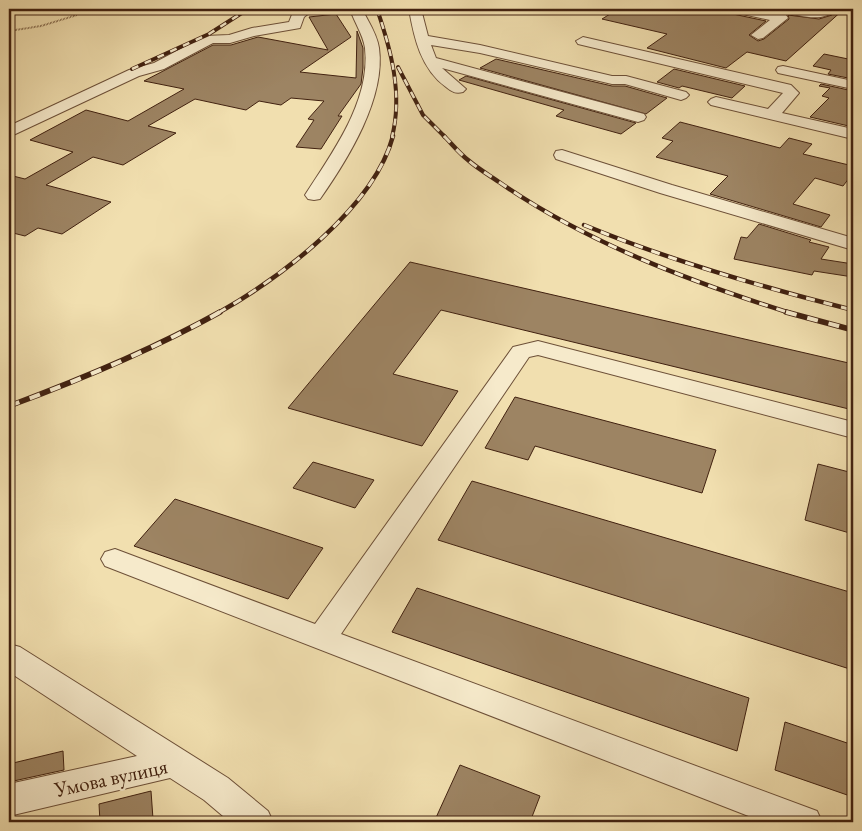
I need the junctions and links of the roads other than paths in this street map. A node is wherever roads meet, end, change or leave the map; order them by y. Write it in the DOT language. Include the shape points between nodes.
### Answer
graph roads {
  1 [pos="308,9"];
  2 [pos="356,9"];
  3 [pos="415,9"];
  4 [pos="738,9"];
  5 [pos="790,9"];
  6 [pos="830,9"];
  7 [pos="758,35"];
  8 [pos="423,39"];
  9 [pos="584,41"];
  10 [pos="432,61"];
  11 [pos="783,70"];
  12 [pos="853,85"];
  13 [pos="458,89"];
  14 [pos="681,95"];
  15 [pos="716,102"];
  16 [pos="771,114"];
  17 [pos="638,117"];
  18 [pos="9,132"];
  19 [pos="853,134"];
  20 [pos="562,155"];
  21 [pos="314,196"];
  22 [pos="853,244"];
  23 [pos="853,430"];
  24 [pos="115,559"];
  25 [pos="321,639"];
  26 [pos="9,656"];
  27 [pos="174,762"];
  28 [pos="9,800"];
  29 [pos="256,822"];
  30 [pos="805,822"];
  1 -- 18 [label="street" via="298,15 294,25 230,39 210,39 159,66 134,73"];
  2 -- 21 [label="street" via="372,47 374,69 358,122"];
  3 -- 8 [label="street"];
  4 -- 7 [label="street" via="781,18"];
  5 -- 6 [label="street" via="817,14"];
  8 -- 10 [label="street"];
  8 -- 14 [label="street" via="612,80 626,80"];
  9 -- 16 [label="street" via="786,88 792,93"];
  10 -- 13 [label="street" via="441,77"];
  10 -- 17 [label="street"];
  11 -- 12 [label="street"];
  15 -- 16 [label="street"];
  16 -- 19 [label="street"];
  20 -- 22 [label="street"];
  23 -- 25 [label="street" via="538,348 521,352"];
  24 -- 25 [label="street"];
  25 -- 30 [label="street"];
  26 -- 27 [label="street"];
  27 -- 28 [label="street, Умова вулиця"];
  27 -- 29 [label="street, Умова вулиця" via="216,788"];
}
